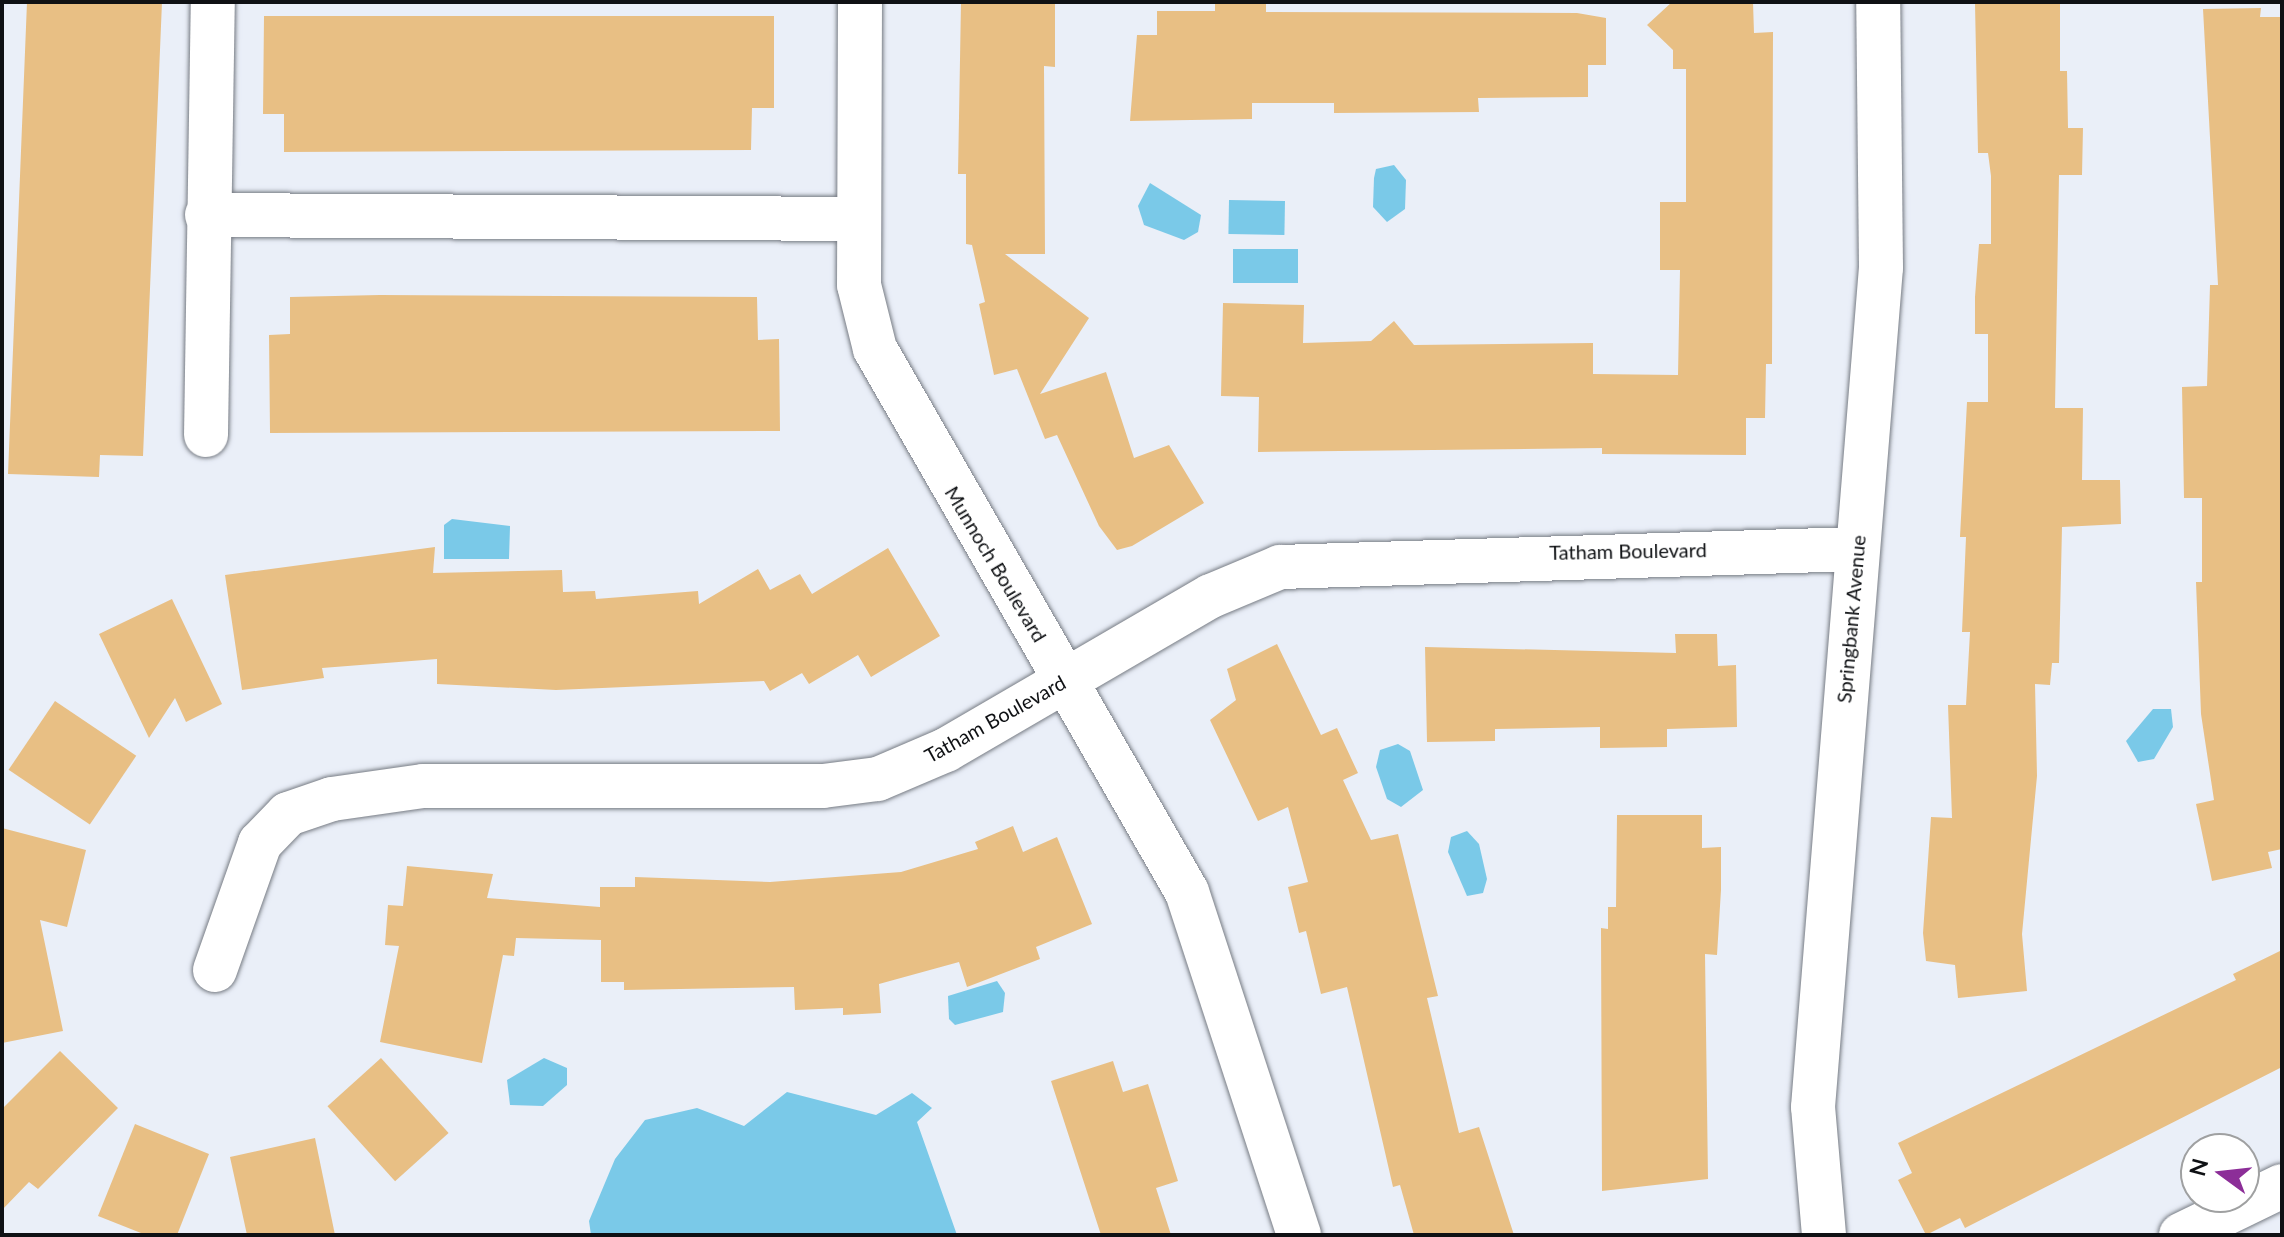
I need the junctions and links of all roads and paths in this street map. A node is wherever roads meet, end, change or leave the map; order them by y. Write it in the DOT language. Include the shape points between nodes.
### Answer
graph roads {
  1 [pos="213,2"];
  2 [pos="860,2"];
  3 [pos="1878,2"];
  4 [pos="207,215"];
  5 [pos="857,219"];
  6 [pos="206,435"];
  7 [pos="1857,549"];
  8 [pos="1066,680"];
  9 [pos="215,970"];
  10 [pos="2282,1186"];
  11 [pos="1299,1235"];
  12 [pos="1824,1235"];
  13 [pos="2181,1235"];
  1 -- 4 [label="street"];
  2 -- 5 [label="street, Munnoch Boulevard"];
  3 -- 7 [label="street, Springbank Avenue" via="1881,268"];
  4 -- 5 [label="street"];
  4 -- 6 [label="street"];
  5 -- 8 [label="street, Munnoch Boulevard" via="859,285 875,349 994,567"];
  7 -- 8 [label="street, Tatham Boulevard" via="1474,556 1280,567 1211,596"];
  7 -- 12 [label="street, Springbank Avenue" via="1813,1107"];
  8 -- 9 [label="street, Tatham Boulevard" via="934,756 878,779 823,786 423,786 312,805 288,814 260,843"];
  8 -- 11 [label="street, Munnoch Boulevard" via="1187,892"];
  10 -- 13 [label="street"];
}
